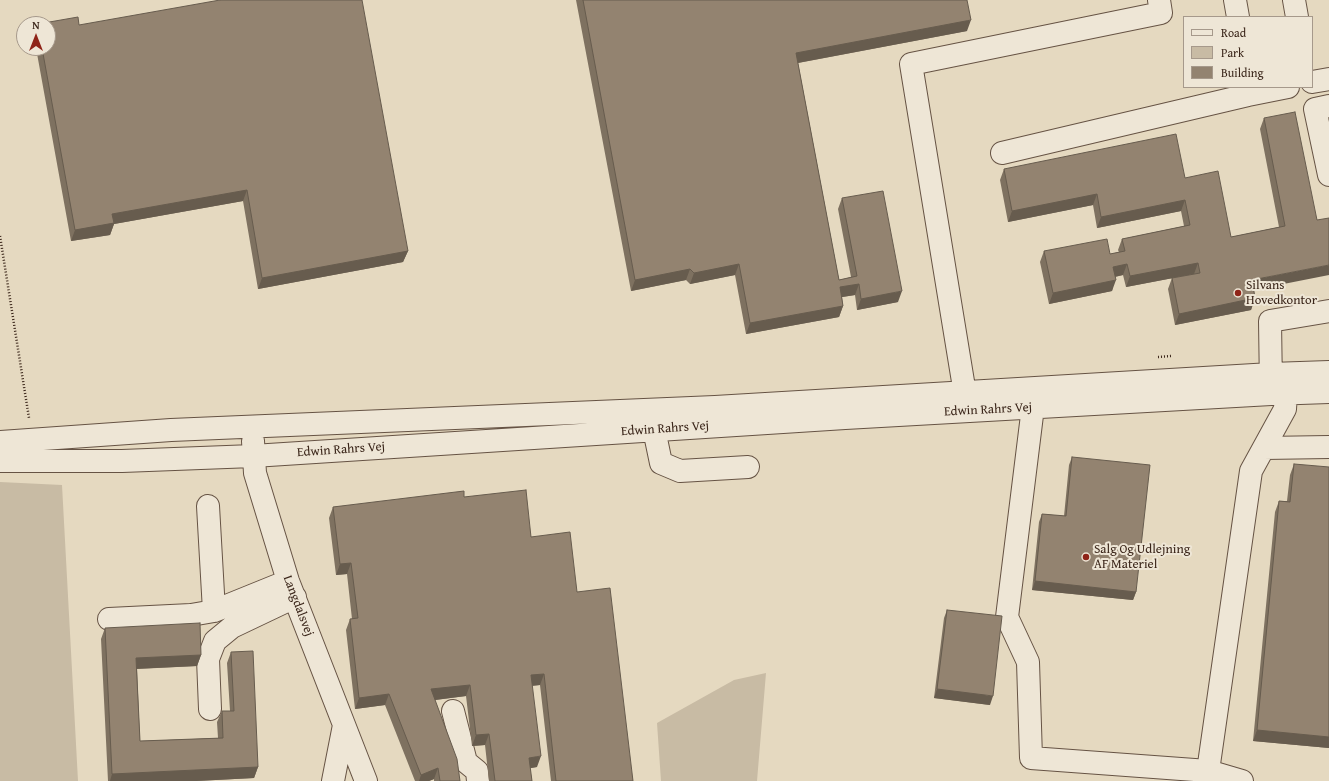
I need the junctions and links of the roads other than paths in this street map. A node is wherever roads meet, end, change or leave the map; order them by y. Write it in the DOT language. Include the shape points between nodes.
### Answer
graph roads {
  1 [pos="1159,0"];
  2 [pos="1235,0"];
  3 [pos="1294,0"];
  4 [pos="1238,16"];
  5 [pos="1297,16"];
  6 [pos="1329,79"];
  7 [pos="1313,82"];
  8 [pos="1278,88"];
  9 [pos="1248,91"];
  10 [pos="1329,106"];
  11 [pos="1002,153"];
  12 [pos="1329,175"];
  13 [pos="1329,310"];
  14 [pos="1329,372"];
  15 [pos="1276,387"];
  16 [pos="1329,392"];
  17 [pos="1033,398"];
  18 [pos="966,401"];
  19 [pos="654,420"];
  20 [pos="252,426"];
  21 [pos="0,442"];
  22 [pos="1329,447"];
  23 [pos="1264,448"];
  24 [pos="253,456"];
  25 [pos="0,461"];
  26 [pos="748,467"];
  27 [pos="208,506"];
  28 [pos="291,589"];
  29 [pos="214,611"];
  30 [pos="109,619"];
  31 [pos="210,709"];
  32 [pos="453,711"];
  33 [pos="344,725"];
  34 [pos="1208,771"];
  35 [pos="333,781"];
  36 [pos="366,781"];
  37 [pos="478,781"];
  38 [pos="1242,781"];
  1 -- 18 [label="street" via="1161,13 911,64"];
  2 -- 4 [label="street"];
  3 -- 5 [label="street"];
  6 -- 7 [label="street"];
  8 -- 9 [label="street"];
  9 -- 11 [label="street"];
  10 -- 12 [label="street" via="1316,109"];
  13 -- 15 [label="street" via="1270,321"];
  14 -- 15 [label="street, Edwin Rahrs Vej"];
  15 -- 16 [label="street, Edwin Rahrs Vej"];
  15 -- 17 [label="street, Edwin Rahrs Vej"];
  15 -- 23 [label="street" via="1285,409"];
  17 -- 18 [label="street, Edwin Rahrs Vej"];
  17 -- 34 [label="street" via="1007,617 1028,662 1031,758"];
  18 -- 19 [label="street, Edwin Rahrs Vej"];
  19 -- 20 [label="street, Edwin Rahrs Vej"];
  19 -- 24 [label="street, Edwin Rahrs Vej"];
  19 -- 26 [label="street" via="661,463 680,471"];
  20 -- 21 [label="street, Edwin Rahrs Vej"];
  20 -- 24 [label="street, Langdalsvej"];
  22 -- 23 [label="street"];
  23 -- 34 [label="street" via="1251,471"];
  24 -- 25 [label="street, Edwin Rahrs Vej" via="122,461"];
  24 -- 28 [label="street, Langdalsvej" via="254,473"];
  27 -- 29 [label="street"];
  28 -- 29 [label="street"];
  28 -- 31 [label="street" via="215,641 208,659"];
  28 -- 33 [label="street, Langdalsvej"];
  29 -- 30 [label="street" via="191,615"];
  32 -- 37 [label="street" via="466,762 478,770"];
  33 -- 35 [label="street"];
  33 -- 36 [label="street, Langdalsvej"];
  34 -- 38 [label="street"];
}
